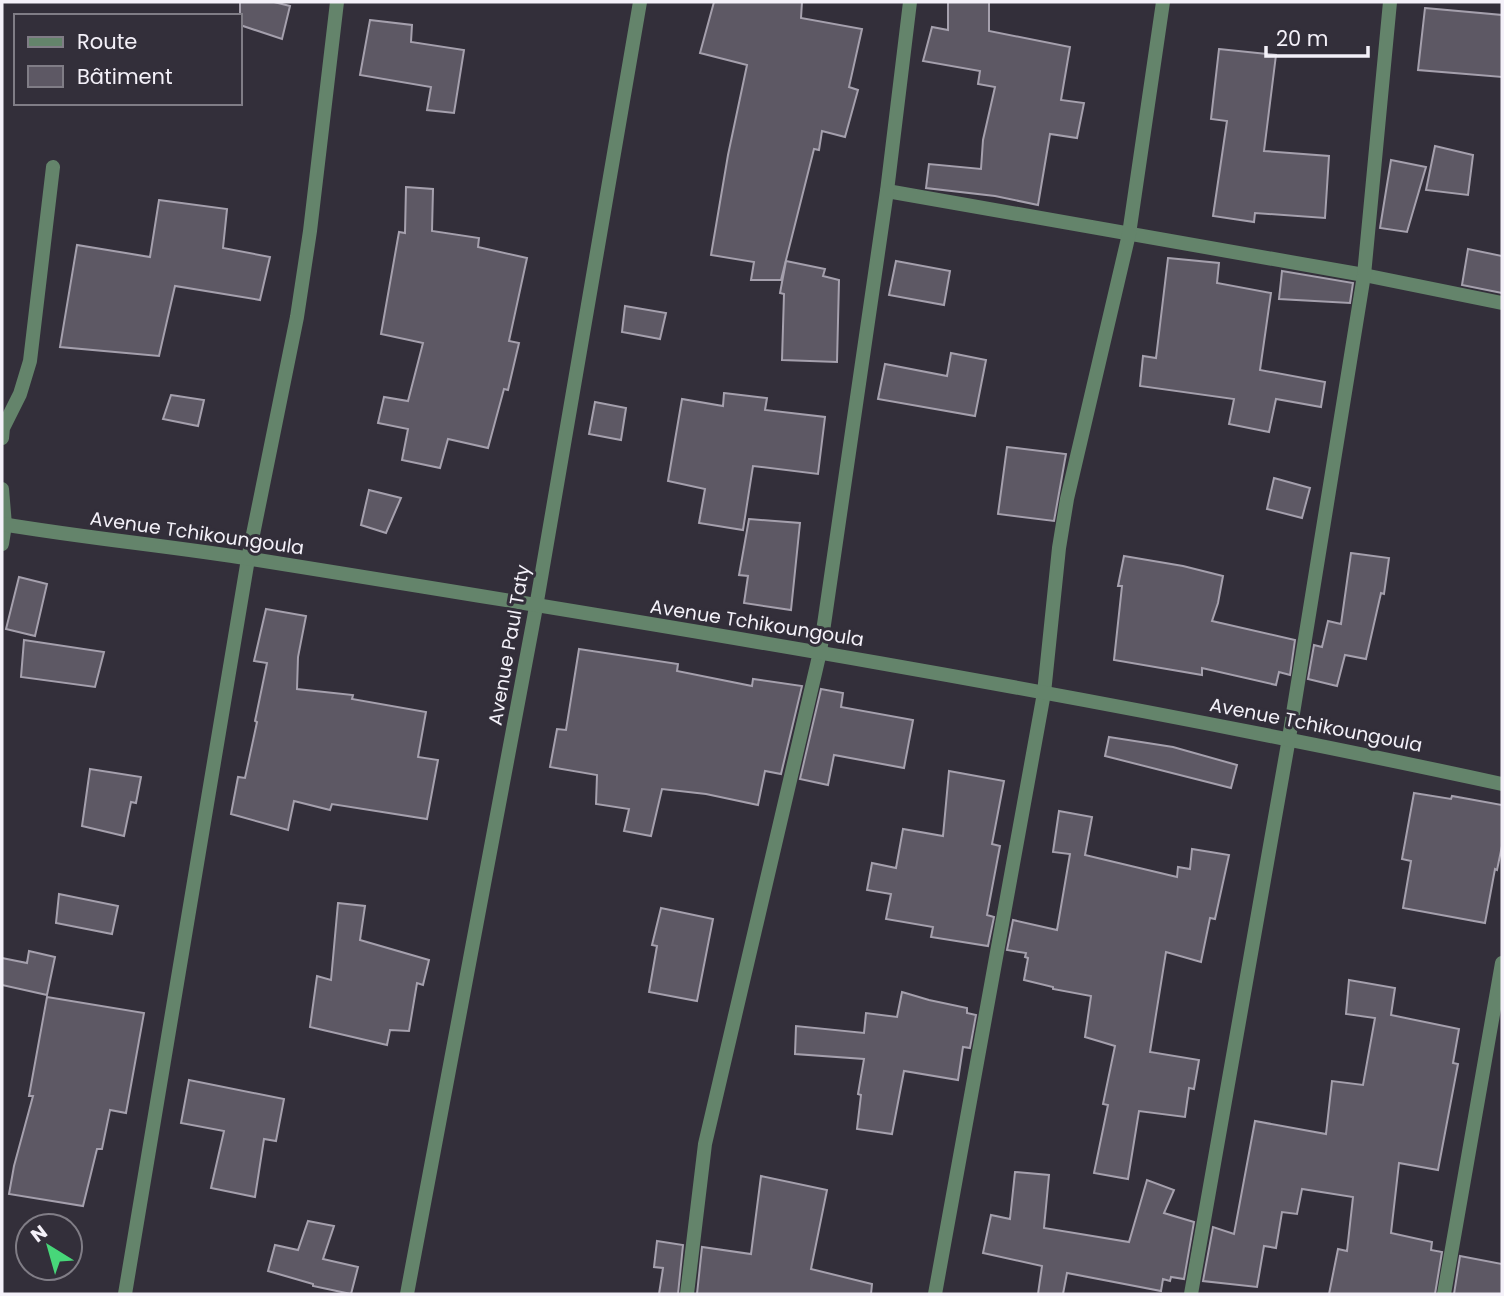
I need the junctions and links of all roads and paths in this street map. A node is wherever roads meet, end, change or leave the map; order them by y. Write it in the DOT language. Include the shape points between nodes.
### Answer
graph roads {
  1 [pos="337,2"];
  2 [pos="640,2"];
  3 [pos="910,2"];
  4 [pos="1163,2"];
  5 [pos="1390,2"];
  6 [pos="53,167"];
  7 [pos="887,191"];
  8 [pos="1129,234"];
  9 [pos="1364,275"];
  10 [pos="1502,303"];
  11 [pos="2,438"];
  12 [pos="2,489"];
  13 [pos="4,524"];
  14 [pos="2,544"];
  15 [pos="248,559"];
  16 [pos="536,607"];
  17 [pos="820,652"];
  18 [pos="1044,694"];
  19 [pos="1289,738"];
  20 [pos="1502,783"];
  21 [pos="1502,963"];
  22 [pos="125,1294"];
  23 [pos="407,1294"];
  24 [pos="687,1294"];
  25 [pos="935,1294"];
  26 [pos="1191,1294"];
  27 [pos="1444,1294"];
  1 -- 15 [label="street" via="297,317"];
  2 -- 16 [label="street, Avenue Paul Taty"];
  3 -- 7 [label="street"];
  4 -- 8 [label="street"];
  5 -- 9 [label="street"];
  6 -- 11 [label="street" via="30,361"];
  7 -- 8 [label="street"];
  7 -- 17 [label="street"];
  8 -- 9 [label="street"];
  8 -- 18 [label="street" via="1067,499"];
  9 -- 10 [label="street"];
  9 -- 19 [label="street"];
  12 -- 13 [label="street"];
  13 -- 14 [label="street"];
  13 -- 15 [label="street, Avenue Tchikoungoula"];
  15 -- 16 [label="street, Avenue Tchikoungoula"];
  15 -- 22 [label="street"];
  16 -- 17 [label="street, Avenue Tchikoungoula"];
  16 -- 23 [label="street, Avenue Paul Taty"];
  17 -- 18 [label="street, Avenue Tchikoungoula"];
  17 -- 24 [label="street" via="705,1144"];
  18 -- 19 [label="street, Avenue Tchikoungoula"];
  18 -- 25 [label="street"];
  19 -- 20 [label="street, Avenue Tchikoungoula"];
  19 -- 26 [label="street"];
  21 -- 27 [label="street"];
}
